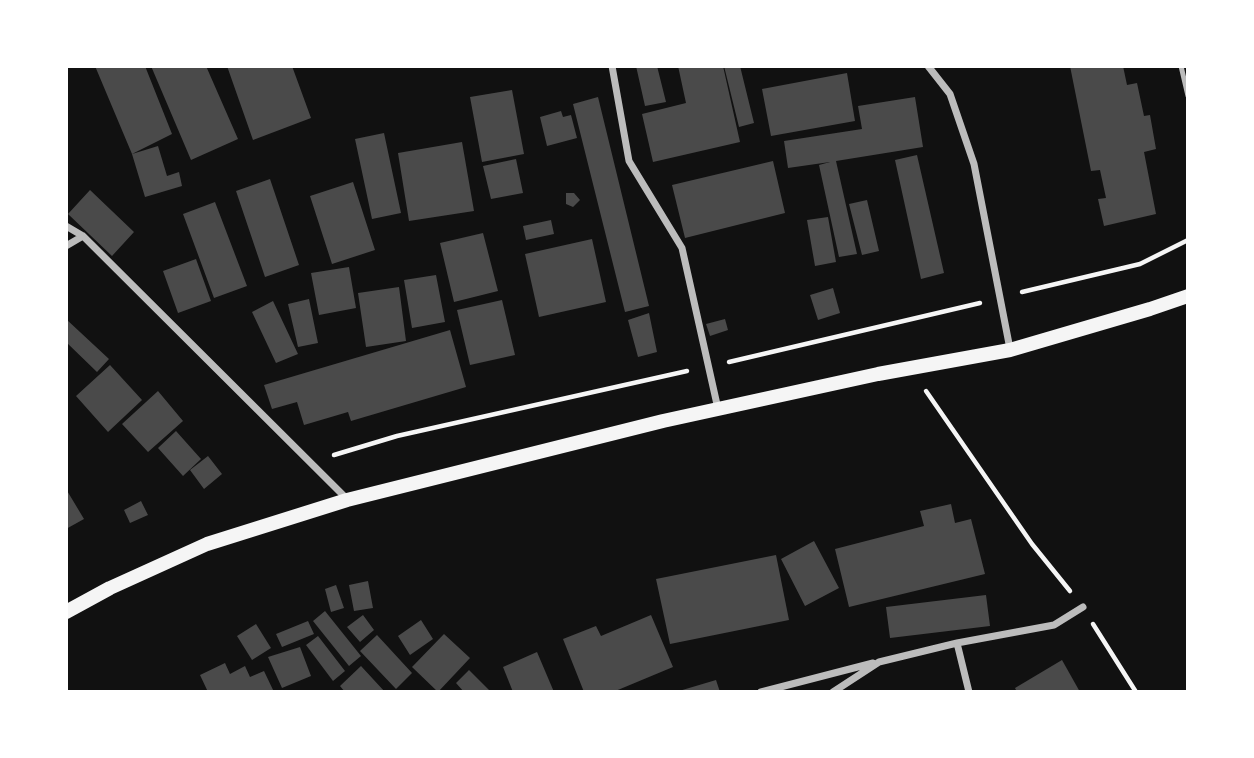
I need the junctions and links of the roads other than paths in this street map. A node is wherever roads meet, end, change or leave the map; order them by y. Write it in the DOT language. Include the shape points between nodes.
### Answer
graph roads {
  1 [pos="612,66"];
  2 [pos="928,66"];
  3 [pos="1181,66"];
  4 [pos="1188,96"];
  5 [pos="66,226"];
  6 [pos="83,236"];
  7 [pos="66,246"];
  8 [pos="1188,296"];
  9 [pos="1010,350"];
  10 [pos="718,409"];
  11 [pos="347,500"];
  12 [pos="1083,607"];
  13 [pos="66,612"];
  14 [pos="957,643"];
  15 [pos="878,662"];
  16 [pos="761,691"];
  17 [pos="834,691"];
  18 [pos="969,691"];
  1 -- 10 [label="street" via="629,161 682,248"];
  2 -- 9 [label="street" via="950,94 974,164"];
  3 -- 4 [label="lane"];
  5 -- 6 [label="street"];
  6 -- 7 [label="street"];
  6 -- 11 [label="street"];
  8 -- 9 [label="main road"];
  9 -- 10 [label="main road"];
  10 -- 11 [label="main road"];
  11 -- 13 [label="main road" via="207,544"];
  12 -- 14 [label="street" via="1054,625"];
  14 -- 15 [label="street"];
  14 -- 18 [label="street"];
  15 -- 16 [label="street"];
  15 -- 17 [label="street"];
}
